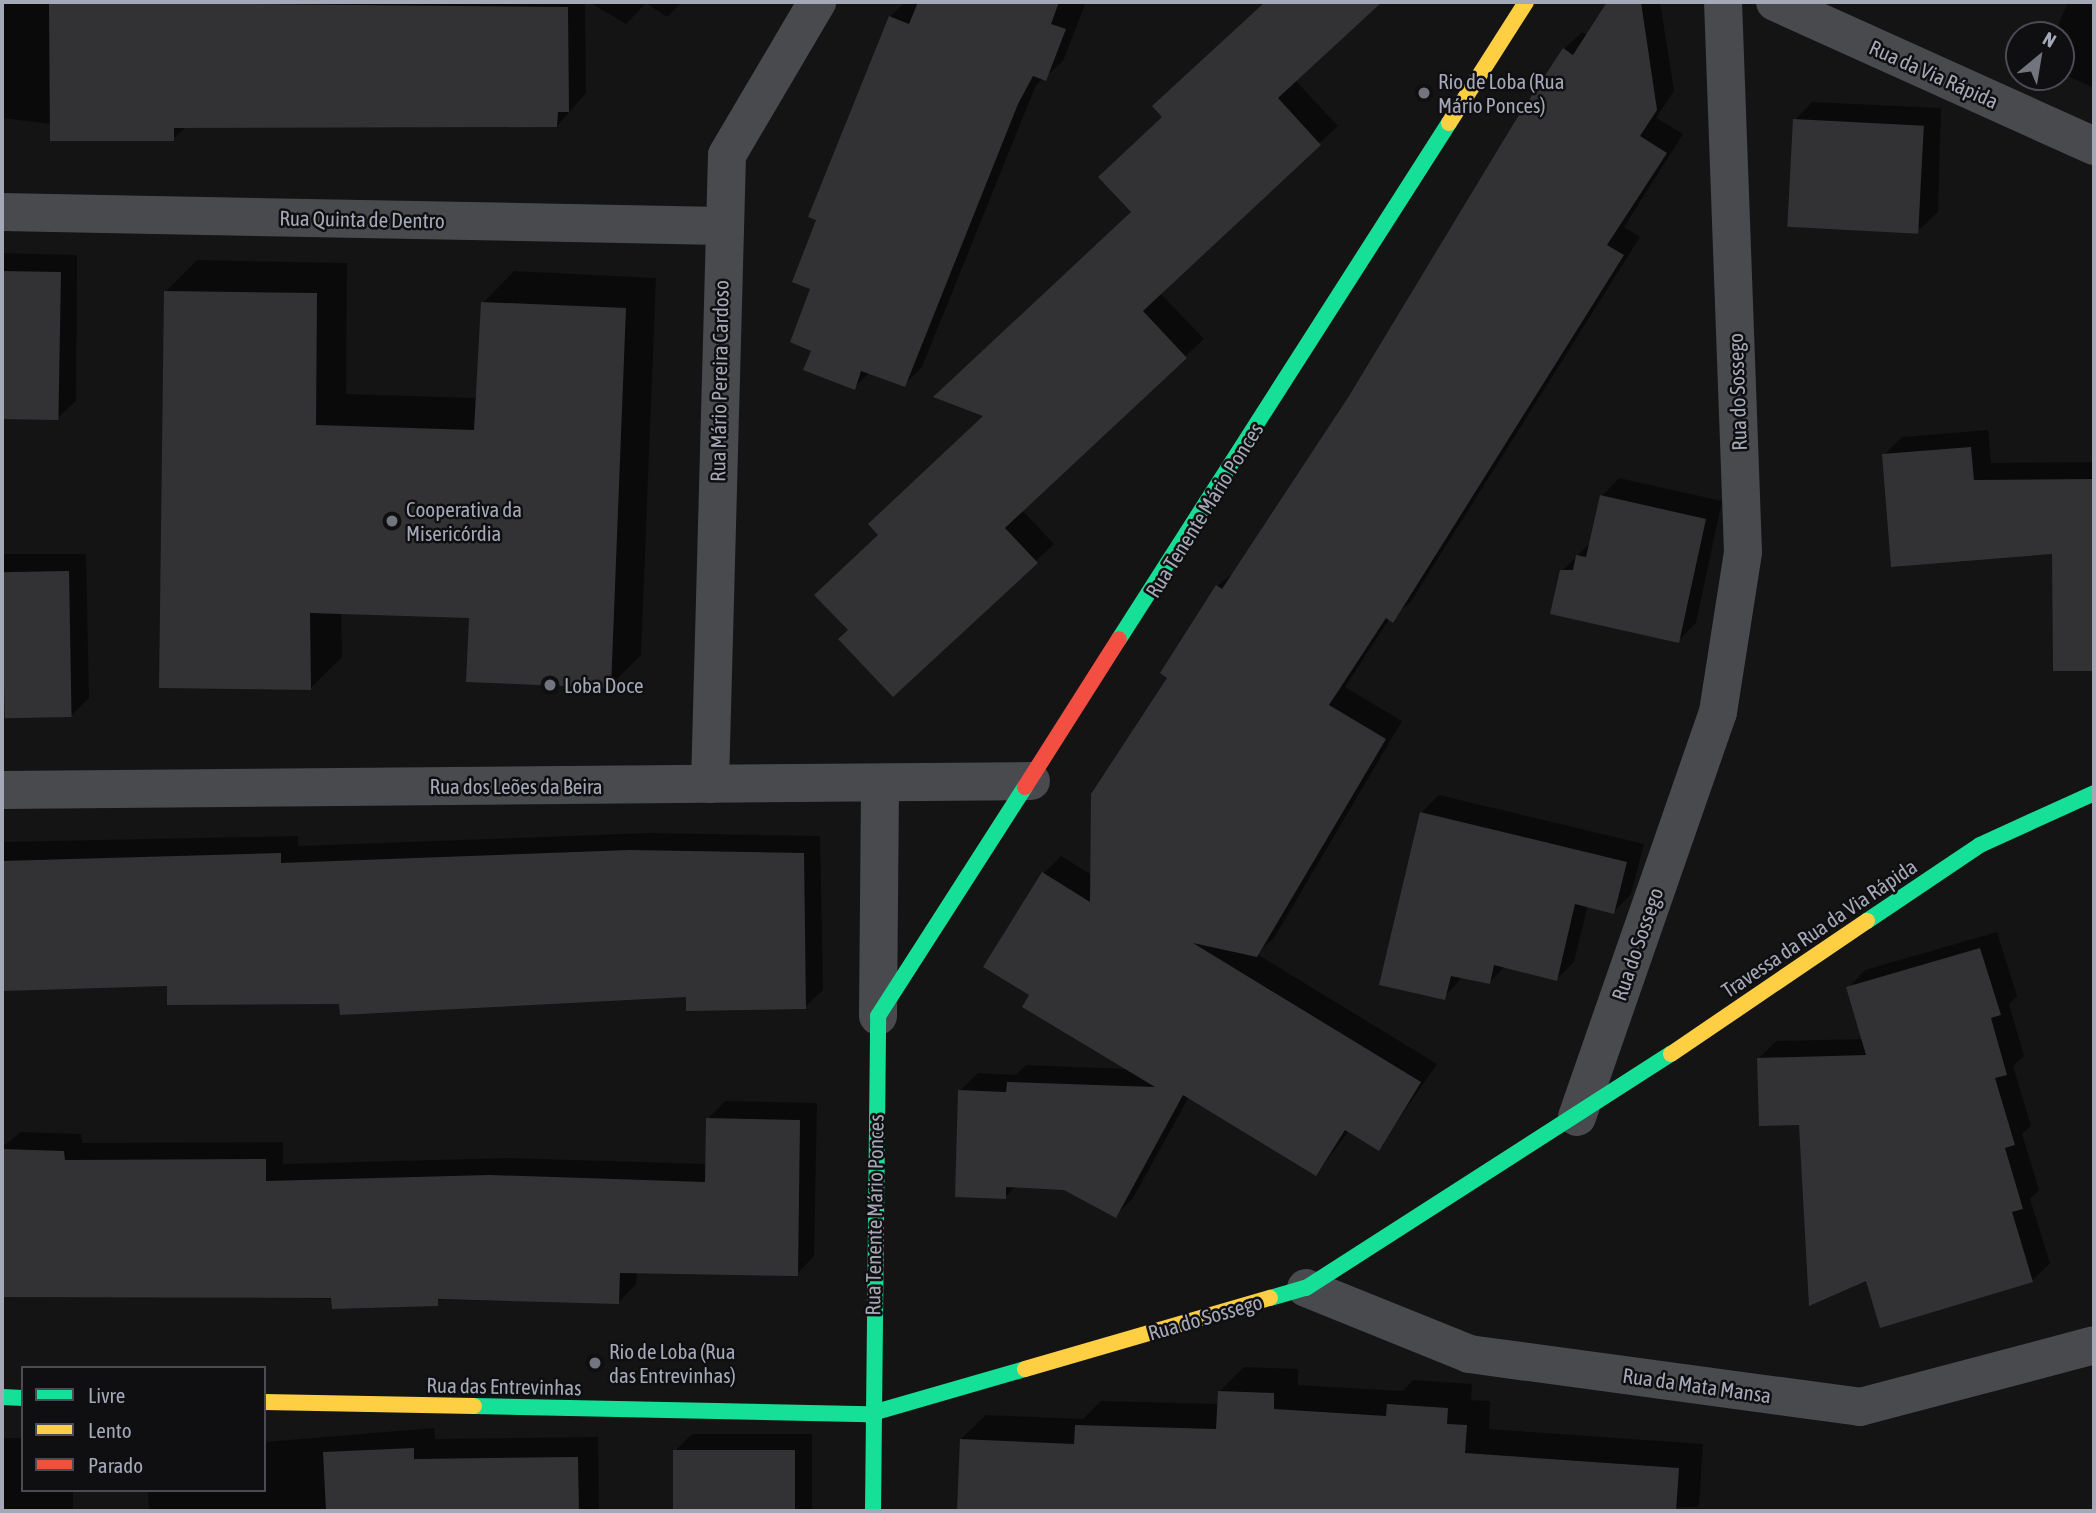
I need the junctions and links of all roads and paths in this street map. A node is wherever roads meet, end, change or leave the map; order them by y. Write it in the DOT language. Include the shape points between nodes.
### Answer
graph roads {
  1 [pos="817,2"];
  2 [pos="1526,2"];
  3 [pos="1723,2"];
  4 [pos="1775,2"];
  5 [pos="2094,146"];
  6 [pos="2,212"];
  7 [pos="722,226"];
  8 [pos="1031,781"];
  9 [pos="880,783"];
  10 [pos="710,784"];
  11 [pos="2,790"];
  12 [pos="2094,793"];
  13 [pos="878,1016"];
  14 [pos="1577,1117"];
  15 [pos="1306,1288"];
  16 [pos="2094,1345"];
  17 [pos="2,1397"];
  18 [pos="21,1398"];
  19 [pos="266,1402"];
  20 [pos="870,1414"];
  21 [pos="873,1511"];
  1 -- 7 [label="street, Rua Mário Pereira Cardoso" via="727,155"];
  2 -- 8 [label="street, Rua Tenente Mário Ponces"];
  3 -- 14 [label="street, Rua do Sossego" via="1743,552 1718,712"];
  4 -- 5 [label="street, Rua da Via Rápida"];
  6 -- 7 [label="street, Rua Quinta de Dentro"];
  7 -- 10 [label="street, Rua Mário Pereira Cardoso"];
  8 -- 9 [label="street, Rua dos Leões da Beira"];
  8 -- 13 [label="street, Rua Tenente Mário Ponces"];
  9 -- 10 [label="street, Rua dos Leões da Beira"];
  9 -- 13 [label="street, Rua Tenente Mário Ponces"];
  10 -- 11 [label="street, Rua dos Leões da Beira"];
  12 -- 14 [label="street, Travessa da Rua da Via Rápida" via="1980,845"];
  13 -- 20 [label="street, Rua Tenente Mário Ponces"];
  14 -- 15 [label="street, Rua do Sossego"];
  15 -- 16 [label="street, Rua da Mata Mansa" via="1469,1354 1860,1407"];
  15 -- 20 [label="street, Rua do Sossego"];
  17 -- 18 [label="street"];
  19 -- 20 [label="street, Rua das Entrevinhas"];
  20 -- 21 [label="street, Rua Tenente Mário Ponces"];
}
